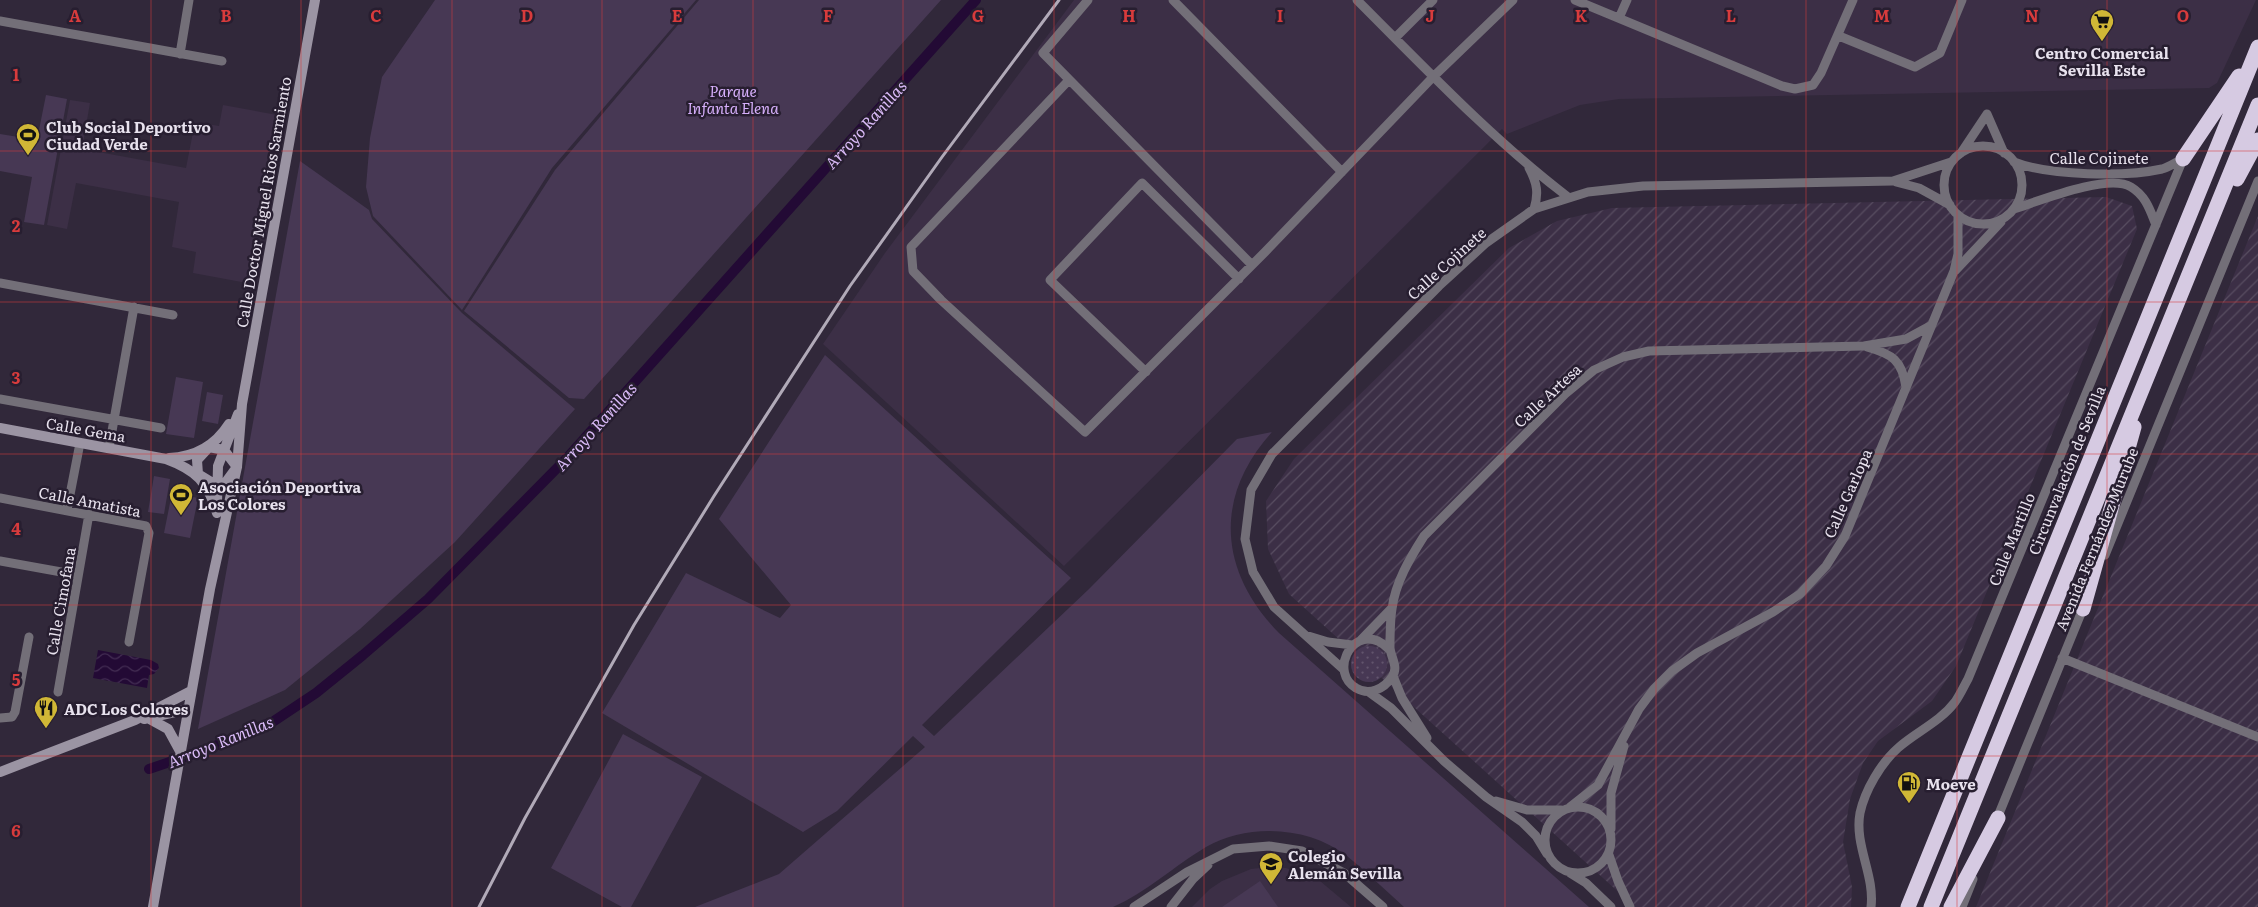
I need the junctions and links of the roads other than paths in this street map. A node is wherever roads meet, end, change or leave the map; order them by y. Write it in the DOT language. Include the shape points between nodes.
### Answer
graph roads {
  1 [pos="189,0"];
  2 [pos="1088,0"];
  3 [pos="1173,0"];
  4 [pos="1357,0"];
  5 [pos="1432,0"];
  6 [pos="1512,0"];
  7 [pos="1575,0"];
  8 [pos="1627,0"];
  9 [pos="1853,0"];
  10 [pos="1962,0"];
  11 [pos="314,2"];
  12 [pos="1619,18"];
  13 [pos="0,21"];
  14 [pos="1839,36"];
  15 [pos="1395,38"];
  16 [pos="2258,48"];
  17 [pos="180,54"];
  18 [pos="222,61"];
  19 [pos="1433,77"];
  20 [pos="1069,80"];
  21 [pos="2258,105"];
  22 [pos="2258,140"];
  23 [pos="1961,153"];
  24 [pos="2004,153"];
  25 [pos="2183,159"];
  26 [pos="1951,162"];
  27 [pos="2014,162"];
  28 [pos="1528,166"];
  29 [pos="1342,172"];
  30 [pos="1893,181"];
  31 [pos="2258,181"];
  32 [pos="1568,196"];
  33 [pos="1950,205"];
  34 [pos="1534,209"];
  35 [pos="2014,209"];
  36 [pos="1958,216"];
  37 [pos="2004,218"];
  38 [pos="2210,223"];
  39 [pos="2156,225"];
  40 [pos="1252,265"];
  41 [pos="1954,271"];
  42 [pos="1239,279"];
  43 [pos="0,282"];
  44 [pos="134,307"];
  45 [pos="173,315"];
  46 [pos="1932,325"];
  47 [pos="1864,346"];
  48 [pos="1146,372"];
  49 [pos="1906,388"];
  50 [pos="2140,394"];
  51 [pos="0,399"];
  52 [pos="242,404"];
  53 [pos="114,419"];
  54 [pos="0,428"];
  55 [pos="162,428"];
  56 [pos="80,443"];
  57 [pos="109,448"];
  58 [pos="206,450"];
  59 [pos="224,450"];
  60 [pos="166,459"];
  61 [pos="237,468"];
  62 [pos="200,477"];
  63 [pos="216,485"];
  64 [pos="0,498"];
  65 [pos="67,510"];
  66 [pos="217,513"];
  67 [pos="89,514"];
  68 [pos="218,544"];
  69 [pos="0,561"];
  70 [pos="78,575"];
  71 [pos="1392,609"];
  72 [pos="2083,609"];
  73 [pos="1302,634"];
  74 [pos="29,637"];
  75 [pos="1361,640"];
  76 [pos="129,642"];
  77 [pos="1352,645"];
  78 [pos="1390,650"];
  79 [pos="2062,658"];
  80 [pos="1343,670"];
  81 [pos="1394,676"];
  82 [pos="191,691"];
  83 [pos="58,692"];
  84 [pos="1369,692"];
  85 [pos="169,701"];
  86 [pos="188,709"];
  87 [pos="0,718"];
  88 [pos="148,718"];
  89 [pos="135,720"];
  90 [pos="1629,729"];
  91 [pos="2258,737"];
  92 [pos="180,751"];
  93 [pos="1444,761"];
  94 [pos="0,772"];
  95 [pos="1486,797"];
  96 [pos="1566,808"];
  97 [pos="1998,818"];
  98 [pos="1612,833"];
  99 [pos="1547,854"];
  100 [pos="1609,855"];
  101 [pos="1216,858"];
  102 [pos="1570,873"];
  103 [pos="153,907"];
  104 [pos="1134,907"];
  105 [pos="1171,907"];
  106 [pos="1383,907"];
  107 [pos="1611,907"];
  108 [pos="1630,907"];
  109 [pos="1871,907"];
  110 [pos="1908,907"];
  111 [pos="1931,907"];
  112 [pos="1952,907"];
  113 [pos="1962,907"];
  1 -- 17 [label="street"];
  2 -- 20 [label="street" via="1043,54"];
  3 -- 29 [label="street"];
  4 -- 15 [label="street"];
  5 -- 15 [label="street"];
  6 -- 19 [label="street"];
  7 -- 12 [label="street"];
  8 -- 12 [label="street"];
  9 -- 14 [label="street"];
  10 -- 14 [label="street" via="1940,53 1915,67"];
  11 -- 52 [label="main road, Calle Doctor Miguel Rios Sarmiento"];
  12 -- 14 [label="street" via="1795,89 1813,85"];
  13 -- 17 [label="street"];
  15 -- 19 [label="street"];
  16 -- 25 [label="highway"];
  16 -- 110 [label="highway, Circunvalación de Sevilla"];
  17 -- 18 [label="street"];
  19 -- 28 [label="street"];
  19 -- 29 [label="street"];
  20 -- 40 [label="street"];
  20 -- 48 [label="street" via="911,247 913,271 1085,432"];
  21 -- 38 [label="highway"];
  22 -- 38 [label="highway"];
  23 -- 24 [label="street" via="1978,146"];
  23 -- 24 [label="street" via="1987,114"];
  23 -- 26 [label="street"];
  24 -- 27 [label="street"];
  25 -- 27 [label="street, Calle Cojinete" via="2164,168 2135,172 2046,172"];
  25 -- 39 [label="street, Calle Martillo"];
  26 -- 30 [label="street, Calle Cojinete"];
  26 -- 33 [label="street" via="1945,174 1944,188"];
  27 -- 35 [label="street" via="2022,187"];
  28 -- 32 [label="street"];
  28 -- 34 [label="street" via="1537,183"];
  29 -- 40 [label="street"];
  30 -- 32 [label="street, Calle Cojinete" via="1643,186"];
  30 -- 33 [label="street, Calle Cojinete" via="1919,188"];
  31 -- 72 [label="street, Avenida Fernández Murube"];
  32 -- 34 [label="street, Calle Cojinete"];
  33 -- 36 [label="street"];
  34 -- 73 [label="street, Calle Cojinete" via="1486,243 1439,286 1272,454 1251,490 1245,539 1253,572 1274,607"];
  35 -- 37 [label="street"];
  35 -- 39 [label="street, Calle Cojinete" via="2071,189 2116,183 2129,185 2140,193 2149,205"];
  36 -- 37 [label="street" via="1978,224"];
  36 -- 41 [label="street, Calle Garlopa"];
  37 -- 41 [label="street, Calle Garlopa"];
  38 -- 50 [label="highway"];
  39 -- 109 [label="street, Calle Martillo" via="1968,679 1955,703 1899,747 1883,765 1860,812 1858,836 1872,894"];
  40 -- 42 [label="street"];
  41 -- 46 [label="street, Calle Garlopa"];
  42 -- 48 [label="street"];
  42 -- 48 [label="street" via="1142,183 1050,280"];
  43 -- 44 [label="street"];
  44 -- 45 [label="street"];
  44 -- 53 [label="street"];
  46 -- 47 [label="street, Calle Artesa" via="1906,339"];
  46 -- 49 [label="street, Calle Garlopa"];
  47 -- 49 [label="street, Calle Artesa" via="1889,353 1904,372"];
  47 -- 71 [label="street, Calle Artesa" via="1649,351 1594,370 1565,394 1424,536 1410,559"];
  49 -- 90 [label="street, Calle Garlopa" via="1845,536 1826,566 1800,594 1697,653 1672,671 1649,696"];
  50 -- 72 [label="highway" via="2130,448"];
  50 -- 111 [label="highway"];
  51 -- 53 [label="street"];
  52 -- 58 [label="main road, Calle Gema" via="219,440"];
  52 -- 59 [label="main road, Calle Doctor Miguel Rios Sarmiento"];
  52 -- 61 [label="main road, Calle Doctor Miguel Rios Sarmiento"];
  53 -- 55 [label="street"];
  53 -- 57 [label="street"];
  54 -- 56 [label="main road, Calle Gema"];
  56 -- 57 [label="main road, Calle Gema"];
  56 -- 65 [label="street"];
  57 -- 60 [label="main road, Calle Gema"];
  58 -- 59 [label="main road"];
  58 -- 60 [label="main road, Calle Gema" via="182,458"];
  58 -- 62 [label="main road" via="196,463"];
  59 -- 61 [label="main road"];
  59 -- 63 [label="main road, Calle Doctor Miguel Rios Sarmiento"];
  60 -- 62 [label="main road, Calle Gema"];
  61 -- 63 [label="main road" via="226,482"];
  61 -- 68 [label="main road, Calle Doctor Miguel Rios Sarmiento"];
  62 -- 63 [label="main road"];
  62 -- 66 [label="main road, Calle Gema" via="213,498"];
  63 -- 66 [label="main road, Calle Doctor Miguel Rios Sarmiento"];
  64 -- 65 [label="street, Calle Amatista"];
  65 -- 67 [label="street, Calle Amatista"];
  66 -- 68 [label="main road, Calle Doctor Miguel Rios Sarmiento"];
  67 -- 70 [label="street, Calle Cimofana"];
  67 -- 76 [label="street, Calle Amatista" via="142,524 149,533"];
  68 -- 82 [label="main road, Calle Doctor Miguel Rios Sarmiento"];
  69 -- 70 [label="street"];
  70 -- 83 [label="street, Calle Cimofana"];
  71 -- 75 [label="street, Calle Artesa"];
  71 -- 78 [label="street, Calle Artesa"];
  72 -- 79 [label="street, Avenida Fernández Murube"];
  73 -- 77 [label="street, Calle Cojinete"];
  73 -- 80 [label="street, Calle Cojinete"];
  74 -- 87 [label="street" via="15,712 12,717"];
  75 -- 77 [label="street"];
  75 -- 78 [label="street" via="1377,640"];
  77 -- 80 [label="street" via="1344,656"];
  78 -- 81 [label="street" via="1395,662"];
  79 -- 91 [label="street"];
  79 -- 97 [label="street, Avenida Fernández Murube"];
  80 -- 84 [label="street" via="1356,688"];
  81 -- 84 [label="street" via="1380,689"];
  81 -- 93 [label="street" via="1402,698"];
  82 -- 85 [label="main road"];
  82 -- 86 [label="main road, Calle Doctor Miguel Rios Sarmiento"];
  84 -- 93 [label="street" via="1391,708"];
  85 -- 86 [label="main road"];
  85 -- 89 [label="main road"];
  86 -- 88 [label="main road"];
  86 -- 92 [label="main road, Calle Doctor Miguel Rios Sarmiento"];
  88 -- 89 [label="main road"];
  88 -- 92 [label="main road" via="168,729"];
  89 -- 94 [label="main road"];
  90 -- 96 [label="street, Calle Garlopa" via="1598,786"];
  90 -- 98 [label="street, Calle Garlopa" via="1611,793"];
  92 -- 103 [label="main road, Calle Doctor Miguel Rios Sarmiento"];
  93 -- 95 [label="street"];
  95 -- 96 [label="street" via="1527,810"];
  95 -- 99 [label="street" via="1522,822"];
  96 -- 98 [label="street" via="1588,807 1605,818"];
  96 -- 99 [label="street" via="1548,822 1544,839"];
  97 -- 112 [label="highway"];
  97 -- 113 [label="street, Avenida Fernández Murube"];
  98 -- 100 [label="street"];
  99 -- 102 [label="street" via="1554,864"];
  100 -- 102 [label="street" via="1592,871"];
  100 -- 108 [label="street"];
  101 -- 104 [label="street" via="1187,872"];
  101 -- 105 [label="street" via="1193,879"];
  101 -- 106 [label="street" via="1233,850 1269,846 1302,851 1344,873"];
  102 -- 107 [label="street" via="1586,883"];
}
